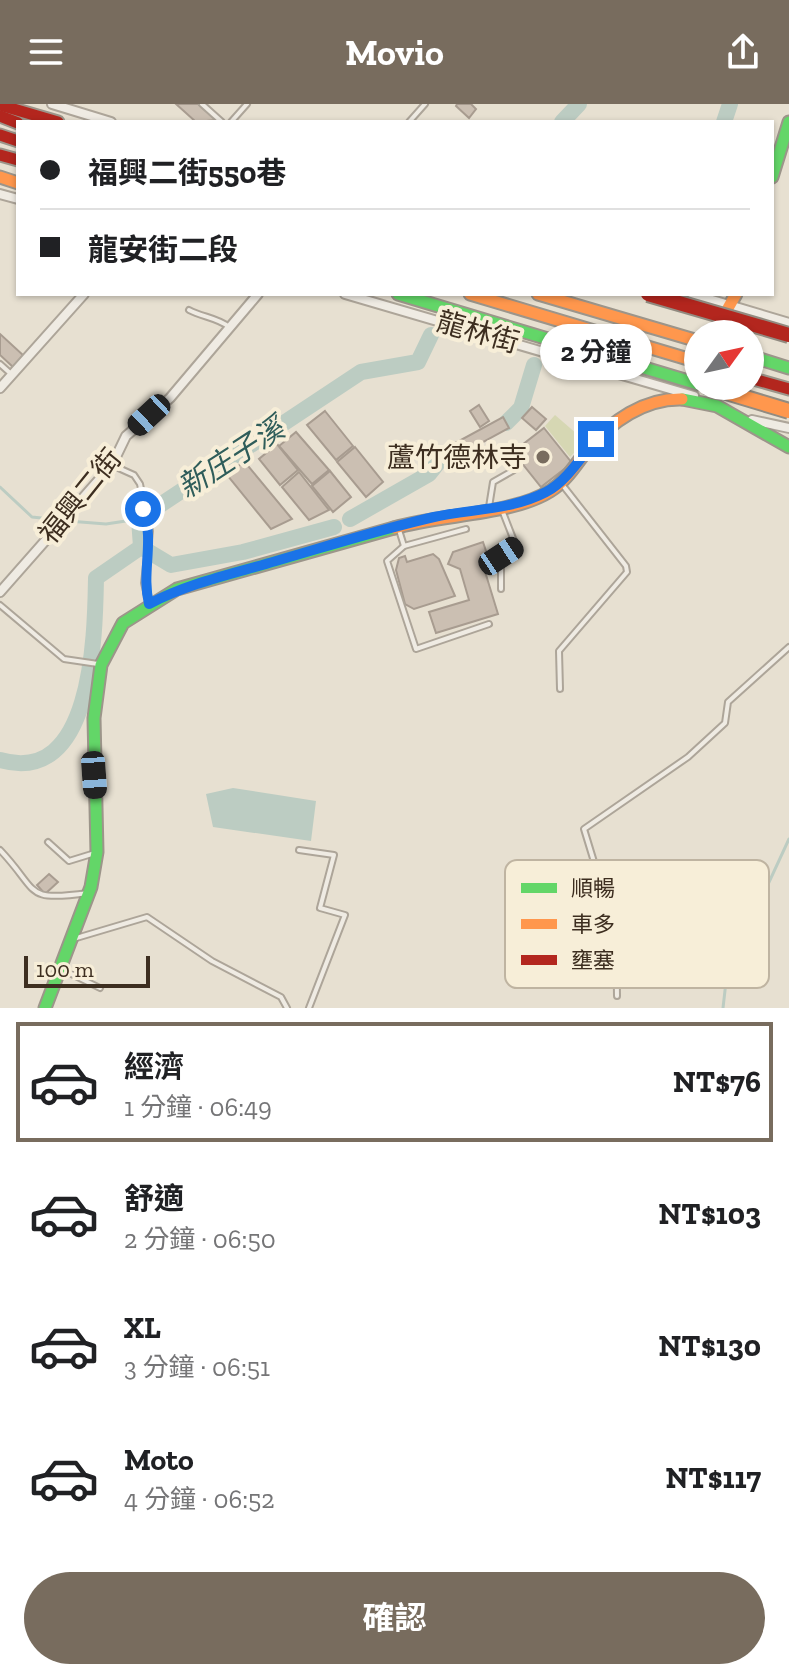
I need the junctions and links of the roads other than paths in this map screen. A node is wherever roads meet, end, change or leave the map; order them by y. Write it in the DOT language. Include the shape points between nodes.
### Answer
graph roads {
  1 [pos="52,104"];
  2 [pos="202,104"];
  3 [pos="247,104"];
  4 [pos="425,104"];
  5 [pos="0,105"];
  6 [pos="51,120"];
  7 [pos="104,120"];
  8 [pos="220,120"];
  9 [pos="233,120"];
  10 [pos="411,120"];
  11 [pos="789,122"];
  12 [pos="774,171"];
  13 [pos="82,296"];
  14 [pos="256,296"];
  15 [pos="352,296"];
  16 [pos="404,296"];
  17 [pos="477,296"];
  18 [pos="545,296"];
  19 [pos="655,296"];
  20 [pos="699,296"];
  21 [pos="734,306"];
  22 [pos="189,310"];
  23 [pos="789,323"];
  24 [pos="229,327"];
  25 [pos="789,335"];
  26 [pos="684,337"];
  27 [pos="684,358"];
  28 [pos="764,360"];
  29 [pos="0,364"];
  30 [pos="789,368"];
  31 [pos="12,375"];
  32 [pos="764,382"];
  33 [pos="684,387"];
  34 [pos="0,388"];
  35 [pos="684,388"];
  36 [pos="789,389"];
  37 [pos="684,397"];
  38 [pos="716,400"];
  39 [pos="735,400"];
  40 [pos="789,411"];
  41 [pos="747,418"];
  42 [pos="789,428"];
  43 [pos="789,447"];
  44 [pos="112,465"];
  45 [pos="514,470"];
  46 [pos="560,482"];
  47 [pos="496,507"];
  48 [pos="399,528"];
  49 [pos="466,529"];
  50 [pos="404,546"];
  51 [pos="501,589"];
  52 [pos="0,592"];
  53 [pos="149,604"];
  54 [pos="0,605"];
  55 [pos="489,624"];
  56 [pos="789,647"];
  57 [pos="98,664"];
  58 [pos="560,689"];
  59 [pos="48,842"];
  60 [pos="0,850"];
  61 [pos="299,850"];
  62 [pos="97,852"];
  63 [pos="593,860"];
  64 [pos="89,893"];
  65 [pos="70,940"];
  66 [pos="59,968"];
  67 [pos="100,988"];
  68 [pos="617,988"];
  69 [pos="617,996"];
  70 [pos="45,1008"];
  71 [pos="287,1008"];
  72 [pos="309,1008"];
  1 -- 7 [label="street"];
  2 -- 8 [label="lane"];
  3 -- 9 [label="lane"];
  4 -- 10 [label="lane"];
  5 -- 6 [label="main road"];
  11 -- 12 [label="main road"];
  13 -- 31 [label="street"];
  14 -- 24 [label="street, 福興二街"];
  15 -- 35 [label="street, 龍林街"];
  16 -- 33 [label="main road"];
  17 -- 27 [label="main road"];
  18 -- 26 [label="main road"];
  19 -- 25 [label="main road, bridge"];
  20 -- 21 [label="street"];
  21 -- 23 [label="street"];
  22 -- 24 [label="lane"];
  24 -- 44 [label="street, 福興二街" via="170,398 126,436"];
  28 -- 30 [label="main road"];
  29 -- 31 [label="lane"];
  31 -- 34 [label="street"];
  32 -- 36 [label="main road"];
  37 -- 46 [label="main road" via="636,409 596,439"];
  38 -- 41 [label="main road"];
  39 -- 40 [label="main road, bridge"];
  41 -- 42 [label="street"];
  41 -- 43 [label="main road"];
  44 -- 52 [label="street, 福興二街"];
  44 -- 53 [label="lane" via="134,475 140,484 147,521 144,583"];
  45 -- 47 [label="lane" via="493,482"];
  46 -- 47 [label="main road" via="532,499"];
  46 -- 58 [label="lane" via="627,572 559,651"];
  47 -- 48 [label="main road"];
  47 -- 51 [label="lane" via="516,546 501,556"];
  48 -- 50 [label="lane"];
  48 -- 53 [label="main road" via="177,589"];
  49 -- 50 [label="lane"];
  50 -- 55 [label="lane" via="387,561 416,649"];
  53 -- 57 [label="main road" via="123,623"];
  54 -- 57 [label="lane" via="64,659"];
  56 -- 63 [label="lane" via="728,702 725,723 688,757 584,829"];
  57 -- 62 [label="main road" via="93,752"];
  59 -- 62 [label="lane" via="69,861"];
  60 -- 64 [label="lane" via="33,891 49,898"];
  61 -- 72 [label="lane" via="334,855 320,908 345,915"];
  62 -- 64 [label="main road"];
  64 -- 65 [label="main road"];
  65 -- 66 [label="main road"];
  65 -- 71 [label="lane" via="147,917 212,961 281,997"];
  66 -- 67 [label="lane"];
  66 -- 70 [label="main road"];
  68 -- 69 [label="lane"];
}
